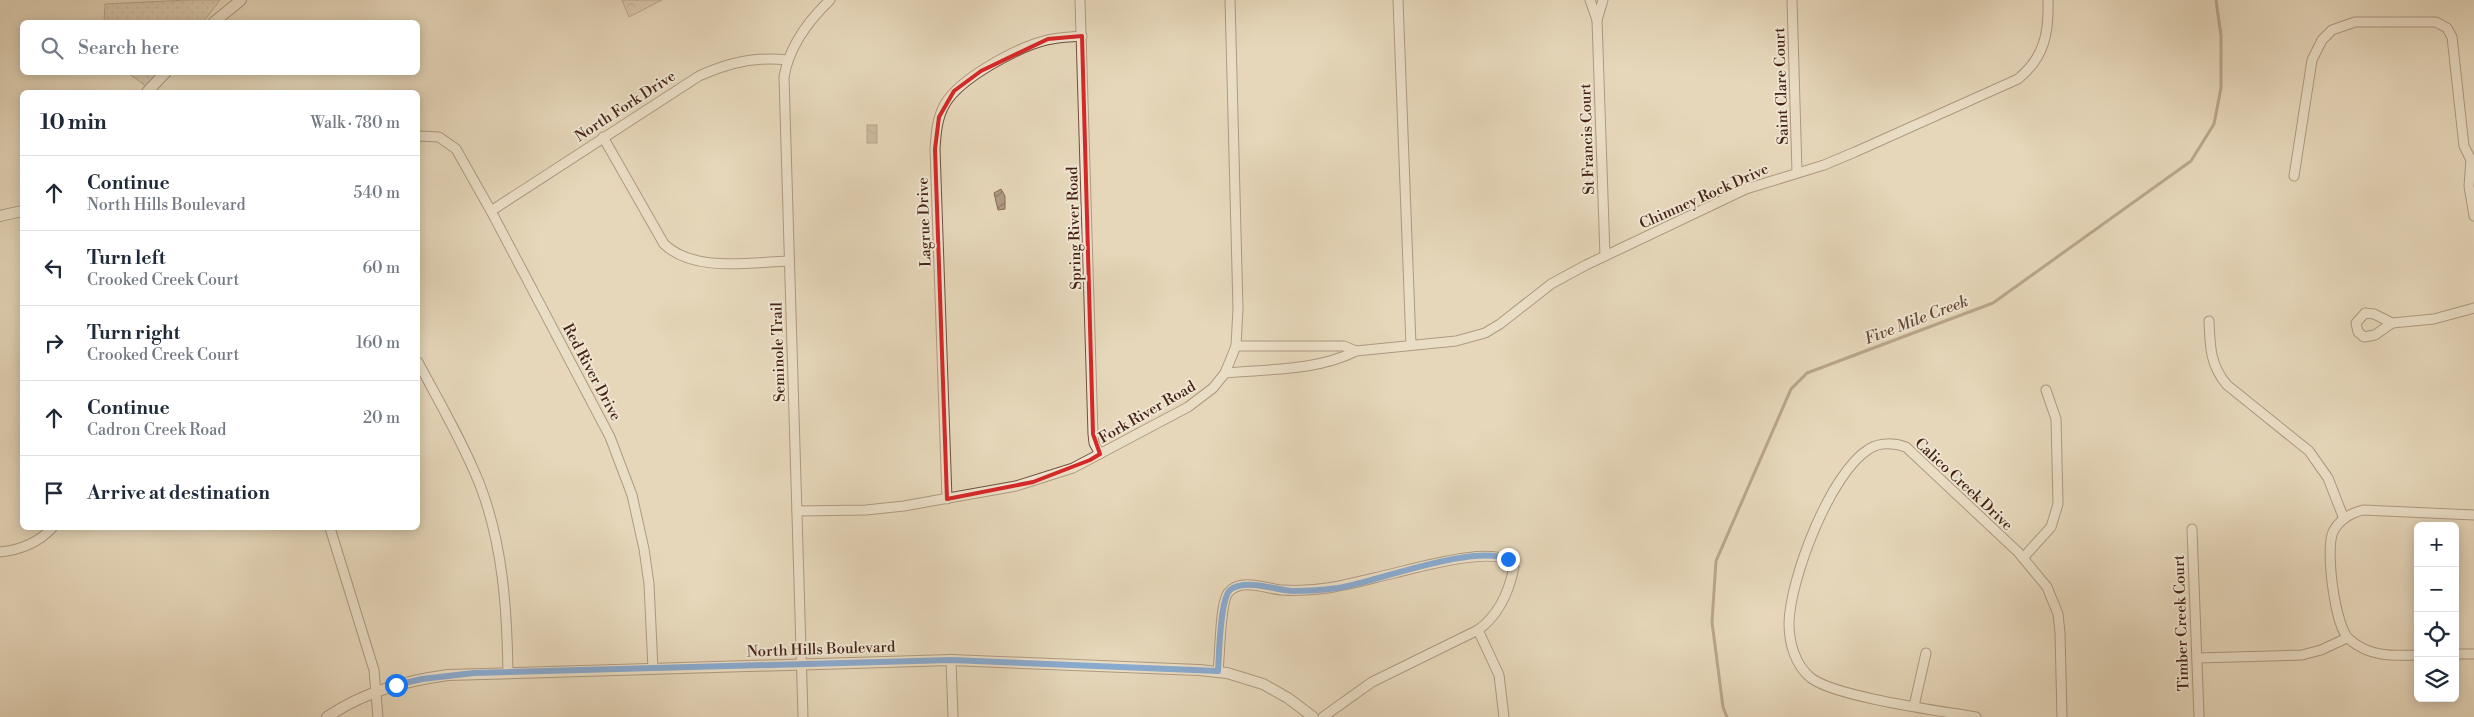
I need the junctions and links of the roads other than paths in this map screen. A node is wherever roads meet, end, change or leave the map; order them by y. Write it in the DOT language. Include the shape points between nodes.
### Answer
graph roads {
  1 [pos="241,0"];
  2 [pos="830,0"];
  3 [pos="1080,0"];
  4 [pos="1230,0"];
  5 [pos="1398,0"];
  6 [pos="1590,0"];
  7 [pos="1603,0"];
  8 [pos="1792,0"];
  9 [pos="2048,0"];
  10 [pos="216,20"];
  11 [pos="1597,20"];
  12 [pos="1082,36"];
  13 [pos="787,60"];
  14 [pos="163,75"];
  15 [pos="149,90"];
  16 [pos="420,136"];
  17 [pos="603,137"];
  18 [pos="2473,160"];
  19 [pos="1797,172"];
  20 [pos="2294,176"];
  21 [pos="20,211"];
  22 [pos="491,211"];
  23 [pos="0,216"];
  24 [pos="2474,216"];
  25 [pos="1605,256"];
  26 [pos="789,261"];
  27 [pos="2474,308"];
  28 [pos="2209,321"];
  29 [pos="2392,323"];
  30 [pos="1411,345"];
  31 [pos="1236,346"];
  32 [pos="1356,351"];
  33 [pos="420,366"];
  34 [pos="1225,373"];
  35 [pos="2046,390"];
  36 [pos="1100,454"];
  37 [pos="947,499"];
  38 [pos="797,511"];
  39 [pos="2474,515"];
  40 [pos="2344,519"];
  41 [pos="2192,529"];
  42 [pos="50,530"];
  43 [pos="331,530"];
  44 [pos="0,552"];
  45 [pos="2023,558"];
  46 [pos="1478,630"];
  47 [pos="2348,638"];
  48 [pos="1926,652"];
  49 [pos="2459,654"];
  50 [pos="2474,654"];
  51 [pos="2414,655"];
  52 [pos="2197,658"];
  53 [pos="951,660"];
  54 [pos="800,665"];
  55 [pos="653,669"];
  56 [pos="1218,671"];
  57 [pos="508,673"];
  58 [pos="377,690"];
  59 [pos="1914,706"];
  60 [pos="327,717"];
  61 [pos="378,717"];
  62 [pos="803,717"];
  63 [pos="953,717"];
  64 [pos="1313,717"];
  65 [pos="1323,717"];
  66 [pos="1504,717"];
  67 [pos="1976,717"];
  68 [pos="2062,717"];
  69 [pos="2198,717"];
  1 -- 10 [label="street"];
  2 -- 13 [label="street, Seminole Trail" via="806,28"];
  3 -- 12 [label="street, Spring River Road"];
  4 -- 31 [label="street, Fork River Road" via="1238,273"];
  5 -- 30 [label="street"];
  6 -- 11 [label="street"];
  7 -- 11 [label="street"];
  8 -- 19 [label="street, Saint Clare Court"];
  9 -- 19 [label="street, Chimney Rock Drive" via="2048,32 2042,51 2036,62 2018,79 1855,152"];
  11 -- 25 [label="street, St Francis Court"];
  12 -- 36 [label="street, Spring River Road" via="1093,434"];
  12 -- 37 [label="street, Lagrue Drive" via="1048,39 981,71 954,91 939,117 935,149"];
  13 -- 17 [label="street, North Fork Drive" via="752,60 704,73"];
  13 -- 26 [label="street, Seminole Trail" via="784,104"];
  14 -- 15 [label="street"];
  16 -- 22 [label="street, Red River Drive" via="439,137 456,149"];
  17 -- 22 [label="street, North Fork Drive"];
  17 -- 26 [label="street" via="664,244 678,255 700,262"];
  18 -- 20 [label="street" via="2464,146 2452,37 2447,28 2427,21 2355,22 2332,30 2315,50"];
  18 -- 24 [label="street" via="2469,186"];
  19 -- 25 [label="street, Chimney Rock Drive" via="1746,188"];
  21 -- 23 [label="street"];
  22 -- 55 [label="street, Red River Drive" via="595,404 624,470 644,549"];
  25 -- 30 [label="street, Chimney Rock Drive" via="1551,284 1485,333 1456,341"];
  26 -- 38 [label="street, Seminole Trail"];
  27 -- 29 [label="street" via="2434,319"];
  28 -- 40 [label="street" via="2211,357 2219,376 2309,451 2328,478"];
  30 -- 32 [label="street, Chimney Rock Drive"];
  31 -- 32 [label="street, Chimney Rock Drive" via="1344,346"];
  31 -- 34 [label="street, Fork River Road"];
  32 -- 34 [label="street, Chimney Rock Drive" via="1345,357 1306,366"];
  33 -- 57 [label="street" via="462,445 488,508 504,587"];
  34 -- 36 [label="street, Fork River Road" via="1188,407"];
  35 -- 45 [label="street" via="2056,419 2058,504 2051,527"];
  36 -- 37 [label="street, Fork River Road" via="1073,468 1033,482"];
  37 -- 38 [label="street, Fork River Road" via="866,510"];
  38 -- 54 [label="street, Seminole Trail"];
  39 -- 40 [label="street" via="2369,509"];
  40 -- 47 [label="street" via="2334,531 2330,548 2339,619"];
  41 -- 52 [label="street, Timber Creek Court"];
  42 -- 44 [label="street" via="34,543"];
  43 -- 58 [label="street" via="374,670"];
  45 -- 59 [label="street, Calico Creek Drive" via="1906,448 1888,444 1870,448 1845,473 1815,527 1795,588 1789,624 1793,650 1806,673 1824,685"];
  45 -- 68 [label="street, Calico Creek Drive" via="2047,588 2058,614"];
  46 -- 56 [label="street" via="1497,612 1514,567 1504,557 1479,556 1423,566 1339,588 1296,591 1237,586 1227,594 1222,606"];
  46 -- 65 [label="street" via="1372,682"];
  46 -- 66 [label="street" via="1499,675"];
  47 -- 51 [label="street" via="2373,654"];
  47 -- 52 [label="street" via="2302,655"];
  48 -- 59 [label="street"];
  49 -- 50 [label="street"];
  52 -- 69 [label="street, Timber Creek Court"];
  53 -- 54 [label="street, North Hills Boulevard"];
  53 -- 56 [label="street, North Hills Boulevard"];
  53 -- 63 [label="street"];
  54 -- 55 [label="street, North Hills Boulevard"];
  54 -- 62 [label="street, Seminole Trail"];
  55 -- 57 [label="street, North Hills Boulevard"];
  56 -- 64 [label="street, North Hills Boulevard" via="1263,684"];
  57 -- 58 [label="street, North Hills Boulevard" via="448,675"];
  58 -- 60 [label="street, North Hills Boulevard"];
  58 -- 61 [label="street"];
  59 -- 67 [label="street, Calico Creek Drive"];
}
